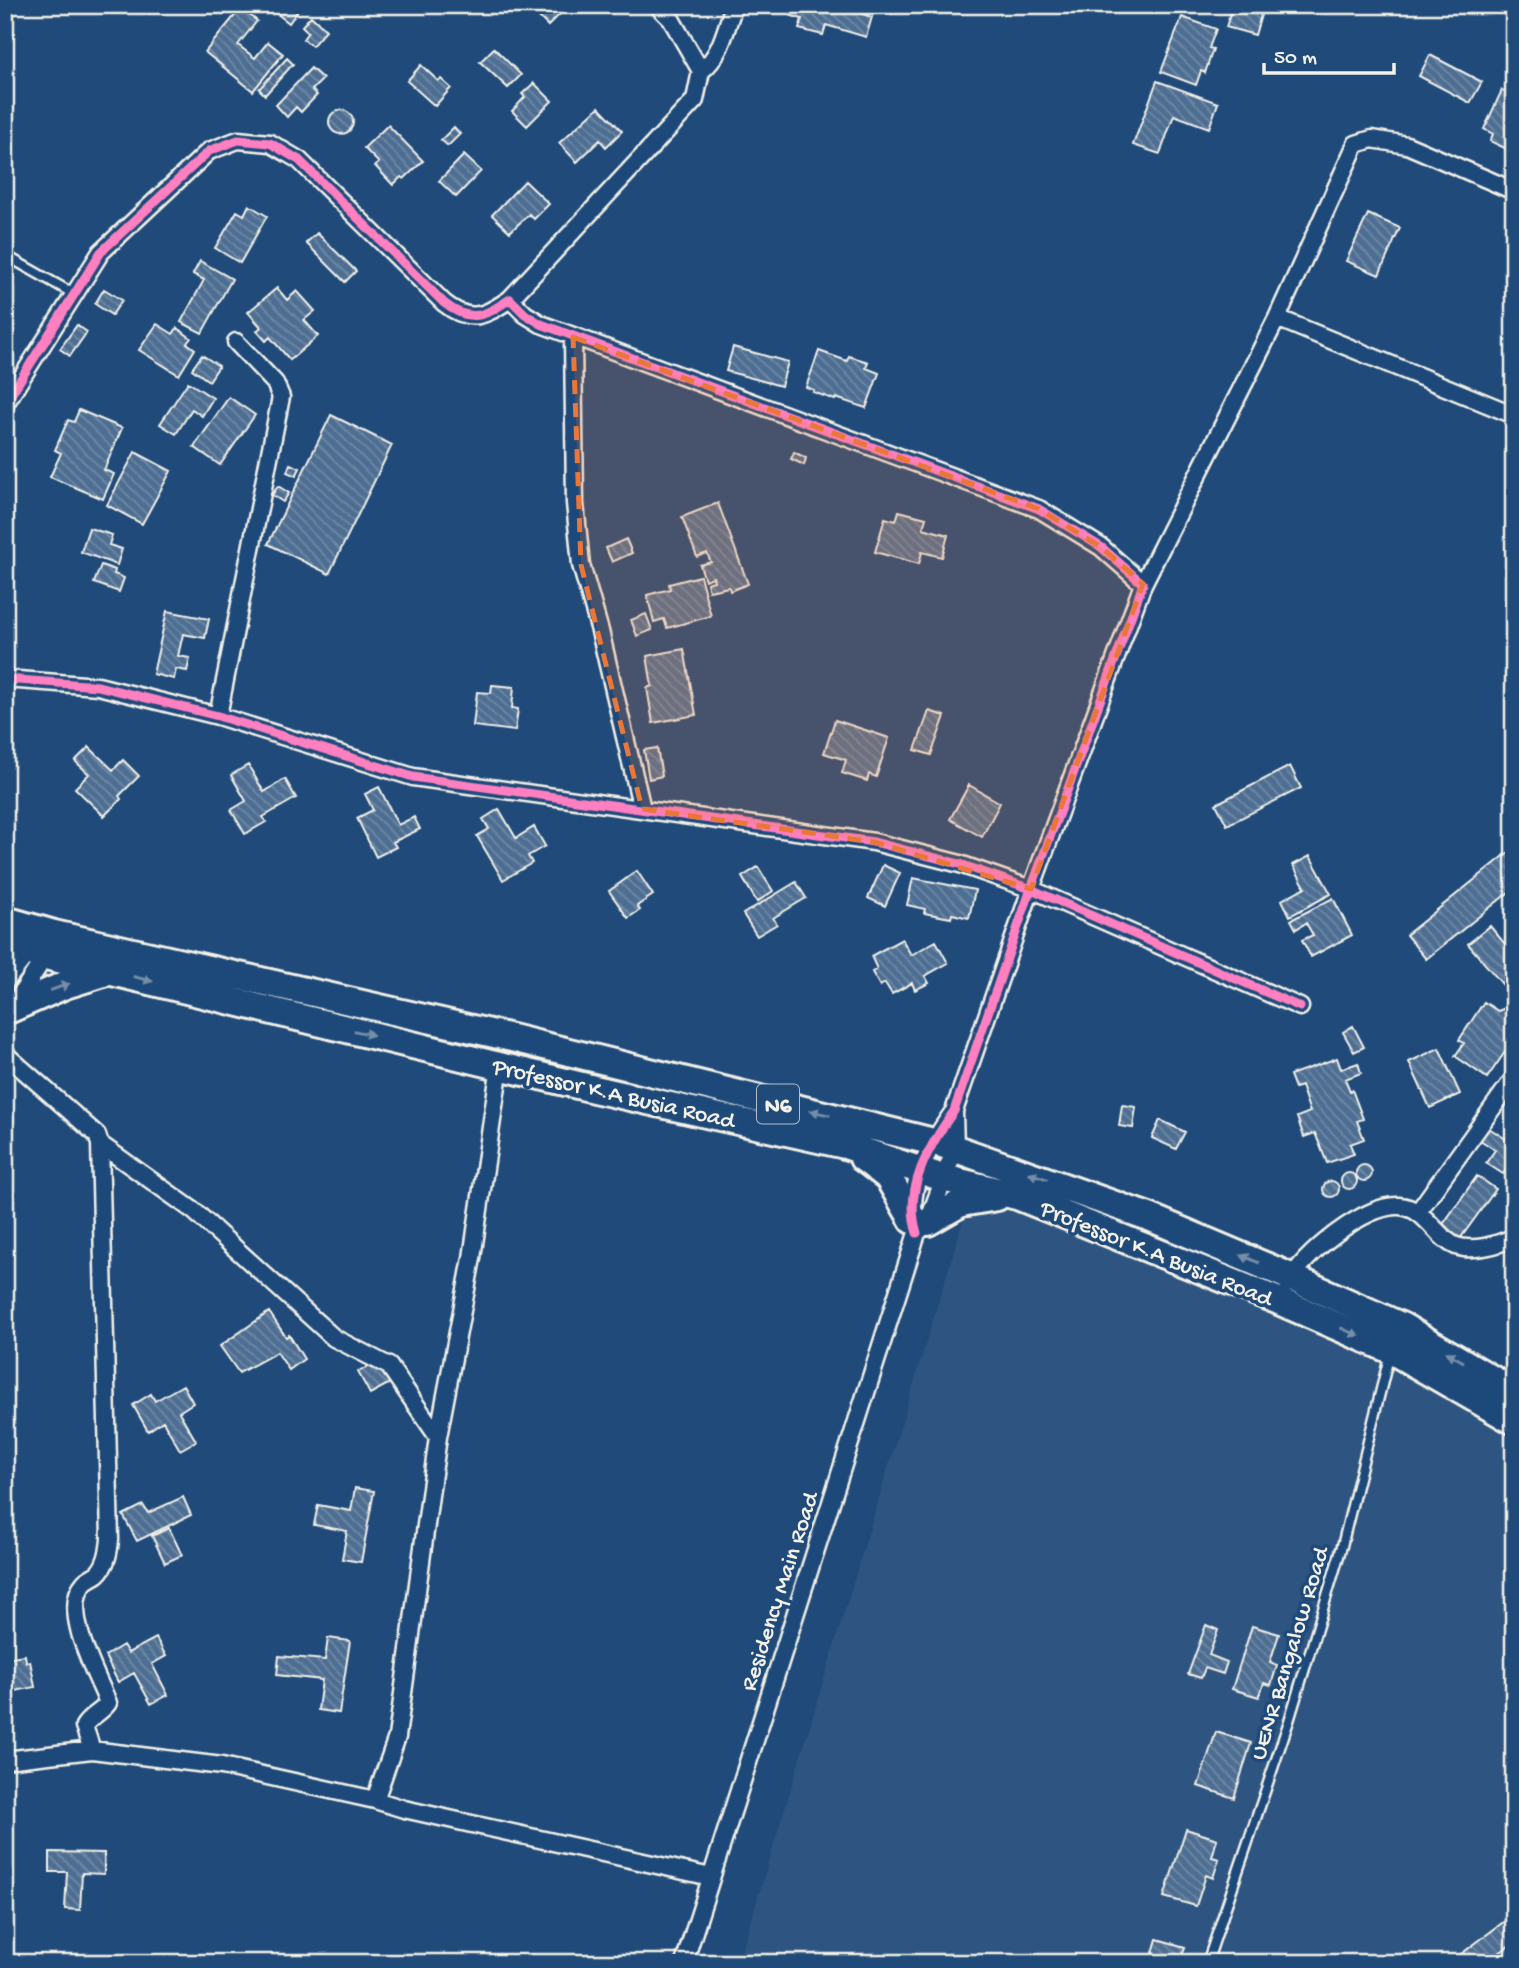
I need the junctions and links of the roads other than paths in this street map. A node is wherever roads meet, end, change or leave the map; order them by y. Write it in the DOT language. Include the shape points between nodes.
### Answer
graph roads {
  1 [pos="657,5"];
  2 [pos="734,5"];
  3 [pos="701,71"];
  4 [pos="1514,191"];
  5 [pos="5,255"];
  6 [pos="74,294"];
  7 [pos="510,299"];
  8 [pos="1277,318"];
  9 [pos="573,337"];
  10 [pos="236,342"];
  11 [pos="5,404"];
  12 [pos="1514,415"];
  13 [pos="1143,584"];
  14 [pos="5,679"];
  15 [pos="218,716"];
  16 [pos="642,809"];
  17 [pos="1031,889"];
  18 [pos="5,920"];
  19 [pos="34,943"];
  20 [pos="111,971"];
  21 [pos="5,982"];
  22 [pos="1300,1007"];
  23 [pos="8,1012"];
  24 [pos="5,1054"];
  25 [pos="500,1065"];
  26 [pos="1514,1078"];
  27 [pos="954,1111"];
  28 [pos="100,1144"];
  29 [pos="845,1145"];
  30 [pos="944,1145"];
  31 [pos="931,1174"];
  32 [pos="1017,1196"];
  33 [pos="1418,1212"];
  34 [pos="919,1225"];
  35 [pos="1514,1237"];
  36 [pos="1285,1289"];
  37 [pos="1327,1293"];
  38 [pos="1317,1318"];
  39 [pos="1391,1350"];
  40 [pos="1514,1392"];
  41 [pos="1514,1421"];
  42 [pos="438,1437"];
  43 [pos="92,1750"];
  44 [pos="5,1760"];
  45 [pos="375,1800"];
  46 [pos="710,1877"];
  47 [pos="684,1963"];
  48 [pos="1207,1963"];
  1 -- 3 [label="street" via="671,19"];
  2 -- 3 [label="street" via="719,48"];
  3 -- 7 [label="street" via="695,100"];
  4 -- 8 [label="street" via="1407,145 1372,139 1356,144"];
  5 -- 6 [label="lane"];
  6 -- 7 [label="street" via="101,252 209,151 238,140 270,143 299,160 455,311 464,316 481,314"];
  6 -- 11 [label="street"];
  7 -- 9 [label="street" via="541,324"];
  8 -- 12 [label="street"];
  8 -- 13 [label="street"];
  9 -- 13 [label="street" via="1039,509 1101,547"];
  9 -- 16 [label="street" via="575,503 581,565"];
  10 -- 15 [label="street" via="275,383 281,397"];
  13 -- 17 [label="street"];
  14 -- 15 [label="street" via="98,686"];
  15 -- 16 [label="street" via="413,777"];
  16 -- 17 [label="street" via="874,842 960,864"];
  17 -- 22 [label="street"];
  17 -- 27 [label="street"];
  18 -- 19 [label="main road, Professor K.A Busia Road / N6"];
  19 -- 20 [label="main road, Professor K.A Busia Road / N6"];
  19 -- 21 [label="street"];
  19 -- 23 [label="street"];
  30 -- 19 [label="main road, Professor K.A Busia Road / N6, one-way" via="512,1038"];
  23 -- 20 [label="main road, one-way" via="65,985"];
  20 -- 25 [label="main road, Professor K.A Busia Road / N6, one-way"];
  24 -- 28 [label="street" via="97,1135"];
  25 -- 29 [label="main road, Professor K.A Busia Road / N6"];
  25 -- 42 [label="street" via="472,1258"];
  26 -- 33 [label="street"];
  27 -- 30 [label="street"];
  27 -- 30 [label="street"];
  28 -- 42 [label="street" via="194,1211 334,1338 389,1366"];
  28 -- 43 [label="street" via="110,1539 100,1572 83,1584 76,1605 82,1639 108,1703 90,1716 84,1727"];
  29 -- 31 [label="main road, Professor K.A Busia Road / N6"];
  29 -- 34 [label="main road" via="888,1177"];
  30 -- 31 [label="street"];
  30 -- 31 [label="street"];
  36 -- 30 [label="main road, Professor K.A Busia Road / N6, one-way" via="1149,1217"];
  31 -- 32 [label="main road, Professor K.A Busia Road / N6"];
  31 -- 34 [label="street"];
  31 -- 34 [label="street"];
  32 -- 34 [label="main road" via="974,1199"];
  32 -- 36 [label="main road, Professor K.A Busia Road / N6"];
  33 -- 35 [label="street" via="1457,1246 1483,1247"];
  33 -- 36 [label="street" via="1400,1206 1351,1222 1310,1256"];
  34 -- 46 [label="street, Residency Main Road"];
  36 -- 37 [label="main road, Professor K.A Busia Road / N6"];
  36 -- 38 [label="main road, Professor K.A Busia Road / N6"];
  37 -- 38 [label="main road"];
  40 -- 37 [label="main road, Professor K.A Busia Road / N6, one-way" via="1403,1327"];
  38 -- 39 [label="main road, Professor K.A Busia Road / N6, one-way"];
  39 -- 41 [label="main road, Professor K.A Busia Road / N6"];
  39 -- 48 [label="lane, UENR Bangalow Road" via="1342,1546"];
  42 -- 45 [label="street" via="397,1737"];
  43 -- 44 [label="street"];
  43 -- 45 [label="street" via="222,1766"];
  45 -- 46 [label="street"];
  46 -- 47 [label="street, Residency Main Road"];
}
